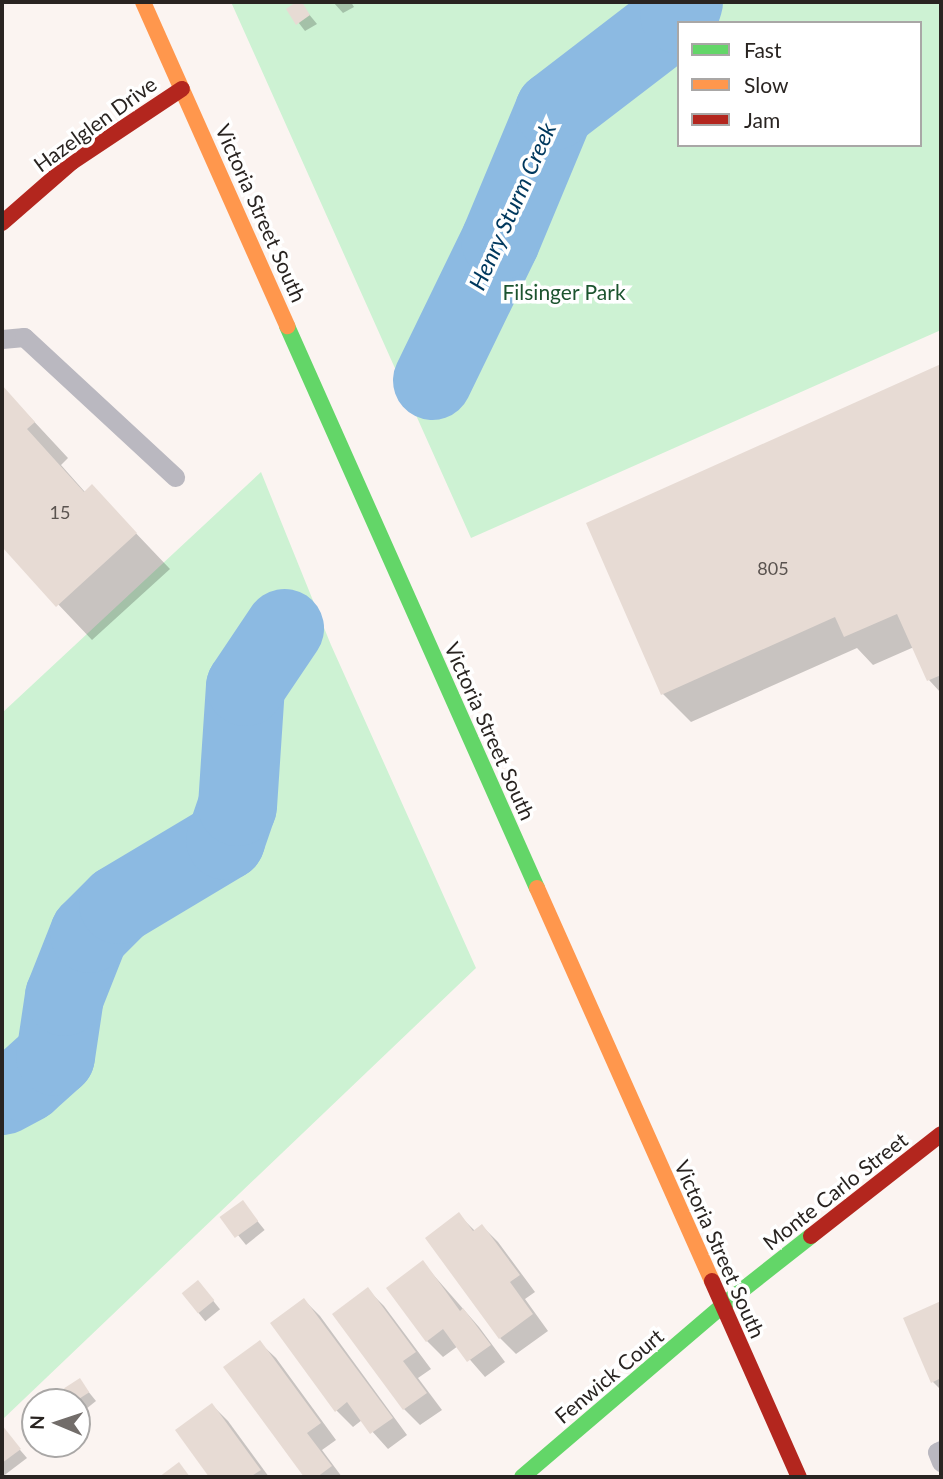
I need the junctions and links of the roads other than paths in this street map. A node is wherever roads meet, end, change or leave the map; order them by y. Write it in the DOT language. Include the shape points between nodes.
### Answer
graph roads {
  1 [pos="143,2"];
  2 [pos="182,89"];
  3 [pos="2,223"];
  4 [pos="2,339"];
  5 [pos="175,477"];
  6 [pos="941,1134"];
  7 [pos="722,1306"];
  8 [pos="941,1450"];
  9 [pos="941,1462"];
  10 [pos="522,1477"];
  11 [pos="799,1477"];
  1 -- 2 [label="main road, Victoria Street South"];
  2 -- 3 [label="main road, Hazelglen Drive" via="72,162"];
  2 -- 7 [label="main road, Victoria Street South"];
  4 -- 5 [label="lane" via="24,337"];
  6 -- 7 [label="main road, Monte Carlo Street"];
  7 -- 10 [label="main road, Fenwick Court"];
  7 -- 11 [label="main road, Victoria Street South"];
  8 -- 9 [label="lane" via="937,1452"];
}
